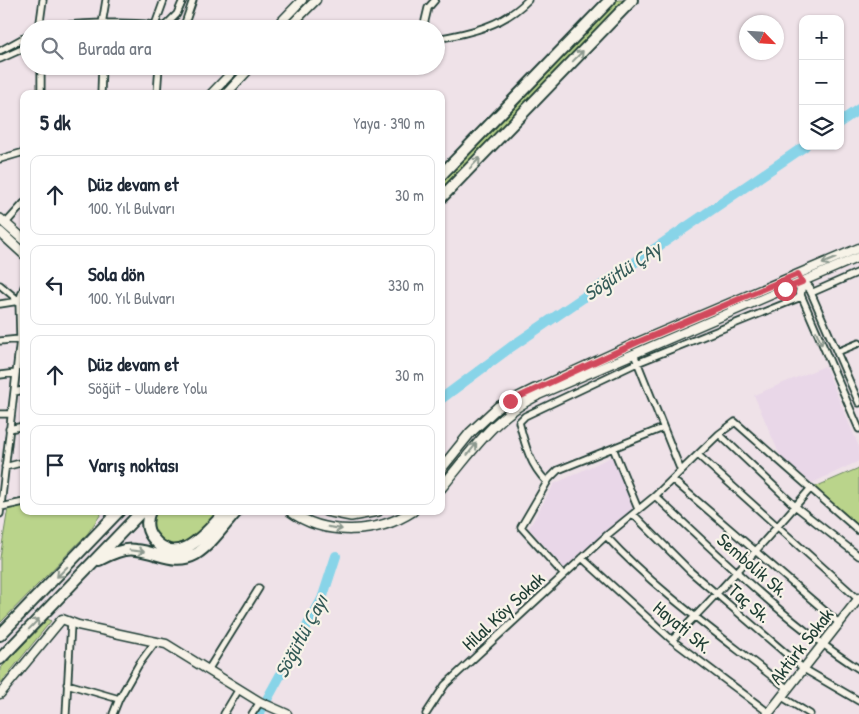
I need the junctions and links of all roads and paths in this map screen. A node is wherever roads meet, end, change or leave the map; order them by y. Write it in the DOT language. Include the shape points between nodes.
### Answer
graph roads {
  1 [pos="43,0"];
  2 [pos="106,0"];
  3 [pos="164,0"];
  4 [pos="183,0"];
  5 [pos="193,0"];
  6 [pos="302,0"];
  7 [pos="316,0"];
  8 [pos="435,0"];
  9 [pos="528,0"];
  10 [pos="610,0"];
  11 [pos="632,0"];
  12 [pos="40,20"];
  13 [pos="103,20"];
  14 [pos="157,20"];
  15 [pos="171,20"];
  16 [pos="186,20"];
  17 [pos="283,20"];
  18 [pos="296,20"];
  19 [pos="425,20"];
  20 [pos="445,37"];
  21 [pos="20,40"];
  22 [pos="0,50"];
  23 [pos="20,50"];
  24 [pos="0,59"];
  25 [pos="41,75"];
  26 [pos="102,75"];
  27 [pos="158,75"];
  28 [pos="229,75"];
  29 [pos="244,75"];
  30 [pos="41,90"];
  31 [pos="101,90"];
  32 [pos="157,90"];
  33 [pos="215,90"];
  34 [pos="230,90"];
  35 [pos="20,153"];
  36 [pos="0,159"];
  37 [pos="445,171"];
  38 [pos="445,194"];
  39 [pos="20,206"];
  40 [pos="3,221"];
  41 [pos="0,232"];
  42 [pos="20,236"];
  43 [pos="859,248"];
  44 [pos="20,250"];
  45 [pos="859,257"];
  46 [pos="859,272"];
  47 [pos="800,278"];
  48 [pos="0,285"];
  49 [pos="810,290"];
  50 [pos="801,295"];
  51 [pos="20,298"];
  52 [pos="20,299"];
  53 [pos="0,304"];
  54 [pos="20,340"];
  55 [pos="0,341"];
  56 [pos="859,343"];
  57 [pos="837,352"];
  58 [pos="634,354"];
  59 [pos="20,357"];
  60 [pos="637,363"];
  61 [pos="0,374"];
  62 [pos="16,374"];
  63 [pos="20,391"];
  64 [pos="14,392"];
  65 [pos="536,393"];
  66 [pos="859,403"];
  67 [pos="0,414"];
  68 [pos="11,414"];
  69 [pos="20,427"];
  70 [pos="663,428"];
  71 [pos="9,429"];
  72 [pos="859,429"];
  73 [pos="718,434"];
  74 [pos="613,448"];
  75 [pos="3,451"];
  76 [pos="698,455"];
  77 [pos="20,463"];
  78 [pos="445,464"];
  79 [pos="5,466"];
  80 [pos="681,471"];
  81 [pos="673,480"];
  82 [pos="547,482"];
  83 [pos="445,483"];
  84 [pos="811,488"];
  85 [pos="1,494"];
  86 [pos="655,496"];
  87 [pos="20,503"];
  88 [pos="795,506"];
  89 [pos="1,507"];
  90 [pos="638,509"];
  91 [pos="0,514"];
  92 [pos="633,514"];
  93 [pos="108,515"];
  94 [pos="115,515"];
  95 [pos="138,515"];
  96 [pos="148,515"];
  97 [pos="222,515"];
  98 [pos="233,515"];
  99 [pos="297,515"];
  100 [pos="407,515"];
  101 [pos="776,526"];
  102 [pos="859,531"];
  103 [pos="606,536"];
  104 [pos="755,550"];
  105 [pos="80,553"];
  106 [pos="859,556"];
  107 [pos="582,558"];
  108 [pos="92,564"];
  109 [pos="738,573"];
  110 [pos="564,575"];
  111 [pos="260,588"];
  112 [pos="718,594"];
  113 [pos="859,599"];
  114 [pos="696,616"];
  115 [pos="71,622"];
  116 [pos="840,624"];
  117 [pos="0,635"];
  118 [pos="672,640"];
  119 [pos="156,641"];
  120 [pos="823,646"];
  121 [pos="0,659"];
  122 [pos="804,669"];
  123 [pos="859,669"];
  124 [pos="208,670"];
  125 [pos="67,684"];
  126 [pos="239,689"];
  127 [pos="788,689"];
  128 [pos="0,694"];
  129 [pos="782,697"];
  130 [pos="119,699"];
  131 [pos="260,702"];
  132 [pos="859,702"];
  133 [pos="66,714"];
  134 [pos="112,714"];
  135 [pos="224,714"];
  136 [pos="252,714"];
  137 [pos="286,714"];
  138 [pos="426,714"];
  139 [pos="769,714"];
  140 [pos="810,714"];
  1 -- 12 [label="street"];
  2 -- 13 [label="street"];
  3 -- 14 [label="street"];
  4 -- 15 [label="street"];
  5 -- 16 [label="street"];
  6 -- 17 [label="main road"];
  7 -- 18 [label="main road"];
  8 -- 19 [label="street" via="428,8"];
  9 -- 20 [label="street" via="519,9 477,32"];
  10 -- 37 [label="highway"];
  38 -- 11 [label="highway, one-way"];
  21 -- 22 [label="street"];
  23 -- 24 [label="street"];
  25 -- 30 [label="street"];
  26 -- 31 [label="street"];
  27 -- 32 [label="street"];
  28 -- 33 [label="main road"];
  29 -- 34 [label="main road"];
  35 -- 36 [label="street"];
  39 -- 40 [label="street"];
  40 -- 42 [label="main road"];
  41 -- 44 [label="main road"];
  43 -- 47 [label="main road, one-way"];
  45 -- 47 [label="main road"];
  46 -- 49 [label="street"];
  47 -- 49 [label="main road"];
  47 -- 50 [label="main road"];
  47 -- 58 [label="main road"];
  47 -- 65 [label="main road"];
  48 -- 51 [label="street"];
  49 -- 57 [label="street"];
  50 -- 60 [label="street"];
  50 -- 72 [label="street, one-way"];
  52 -- 53 [label="street"];
  54 -- 55 [label="street"];
  56 -- 57 [label="street"];
  57 -- 66 [label="street"];
  58 -- 60 [label="street"];
  58 -- 65 [label="main road"];
  59 -- 62 [label="street"];
  60 -- 70 [label="street"];
  60 -- 82 [label="street" via="525,416 519,422 526,451 537,472"];
  61 -- 62 [label="street"];
  62 -- 64 [label="street"];
  63 -- 64 [label="street"];
  64 -- 68 [label="street"];
  65 -- 78 [label="main road" via="498,406"];
  83 -- 65 [label="main road, one-way" via="480,439"];
  67 -- 68 [label="street"];
  68 -- 71 [label="street"];
  69 -- 71 [label="street"];
  70 -- 74 [label="street"];
  70 -- 80 [label="street"];
  71 -- 75 [label="street"];
  73 -- 76 [label="street"];
  73 -- 84 [label="street" via="735,422"];
  73 -- 88 [label="street"];
  74 -- 82 [label="street" via="558,470"];
  74 -- 90 [label="street"];
  75 -- 79 [label="street"];
  76 -- 80 [label="street"];
  76 -- 101 [label="street"];
  77 -- 79 [label="street"];
  79 -- 85 [label="street"];
  80 -- 81 [label="street"];
  81 -- 86 [label="street"];
  81 -- 104 [label="street"];
  82 -- 110 [label="street" via="522,527"];
  84 -- 88 [label="street"];
  84 -- 102 [label="street"];
  85 -- 89 [label="street"];
  86 -- 90 [label="street"];
  86 -- 109 [label="street, Sembolik Sk."];
  87 -- 89 [label="street"];
  88 -- 101 [label="street"];
  88 -- 106 [label="street"];
  89 -- 91 [label="street"];
  90 -- 92 [label="street"];
  92 -- 103 [label="street, Hilal Köy Sokak"];
  92 -- 112 [label="street, Taç Sk."];
  93 -- 105 [label="highway"];
  94 -- 105 [label="highway"];
  95 -- 108 [label="highway"];
  96 -- 97 [label="highway" via="147,527 155,541 162,547 180,550 198,540"];
  108 -- 98 [label="highway, one-way" via="124,550 146,552 171,560 184,559 198,553"];
  99 -- 100 [label="main road, one-way" via="310,522 352,530 376,528"];
  101 -- 104 [label="street"];
  101 -- 113 [label="street"];
  103 -- 107 [label="street, Hilal Köy Sokak"];
  103 -- 114 [label="street" via="628,560"];
  104 -- 109 [label="street"];
  104 -- 116 [label="street"];
  105 -- 117 [label="highway, one-way"];
  107 -- 110 [label="street, Hilal Köy Sokak"];
  107 -- 118 [label="street, Hayati SK."];
  121 -- 108 [label="highway, one-way"];
  109 -- 112 [label="street"];
  109 -- 120 [label="street, Sembolik Sk."];
  110 -- 138 [label="street, Hilal Köy Sokak" via="445,685"];
  111 -- 124 [label="street"];
  112 -- 114 [label="street"];
  112 -- 122 [label="street, Taç Sk."];
  113 -- 116 [label="main road, Aktürk Sokak"];
  114 -- 118 [label="street"];
  114 -- 127 [label="street"];
  115 -- 119 [label="main road"];
  115 -- 125 [label="street"];
  115 -- 128 [label="main road" via="62,619"];
  116 -- 120 [label="main road, Aktürk Sokak"];
  118 -- 139 [label="street, Hayati SK."];
  119 -- 124 [label="main road"];
  119 -- 130 [label="street"];
  120 -- 122 [label="main road, Aktürk Sokak"];
  120 -- 123 [label="street, Sembolik Sk."];
  122 -- 127 [label="main road, Aktürk Sokak"];
  122 -- 132 [label="street, Taç Sk."];
  124 -- 126 [label="main road"];
  125 -- 130 [label="street"];
  125 -- 133 [label="street"];
  126 -- 131 [label="main road"];
  126 -- 135 [label="street"];
  127 -- 129 [label="main road, Aktürk Sokak"];
  129 -- 139 [label="main road, Aktürk Sokak"];
  129 -- 140 [label="street"];
  130 -- 134 [label="street"];
  131 -- 136 [label="street"];
  131 -- 137 [label="main road"];
}
